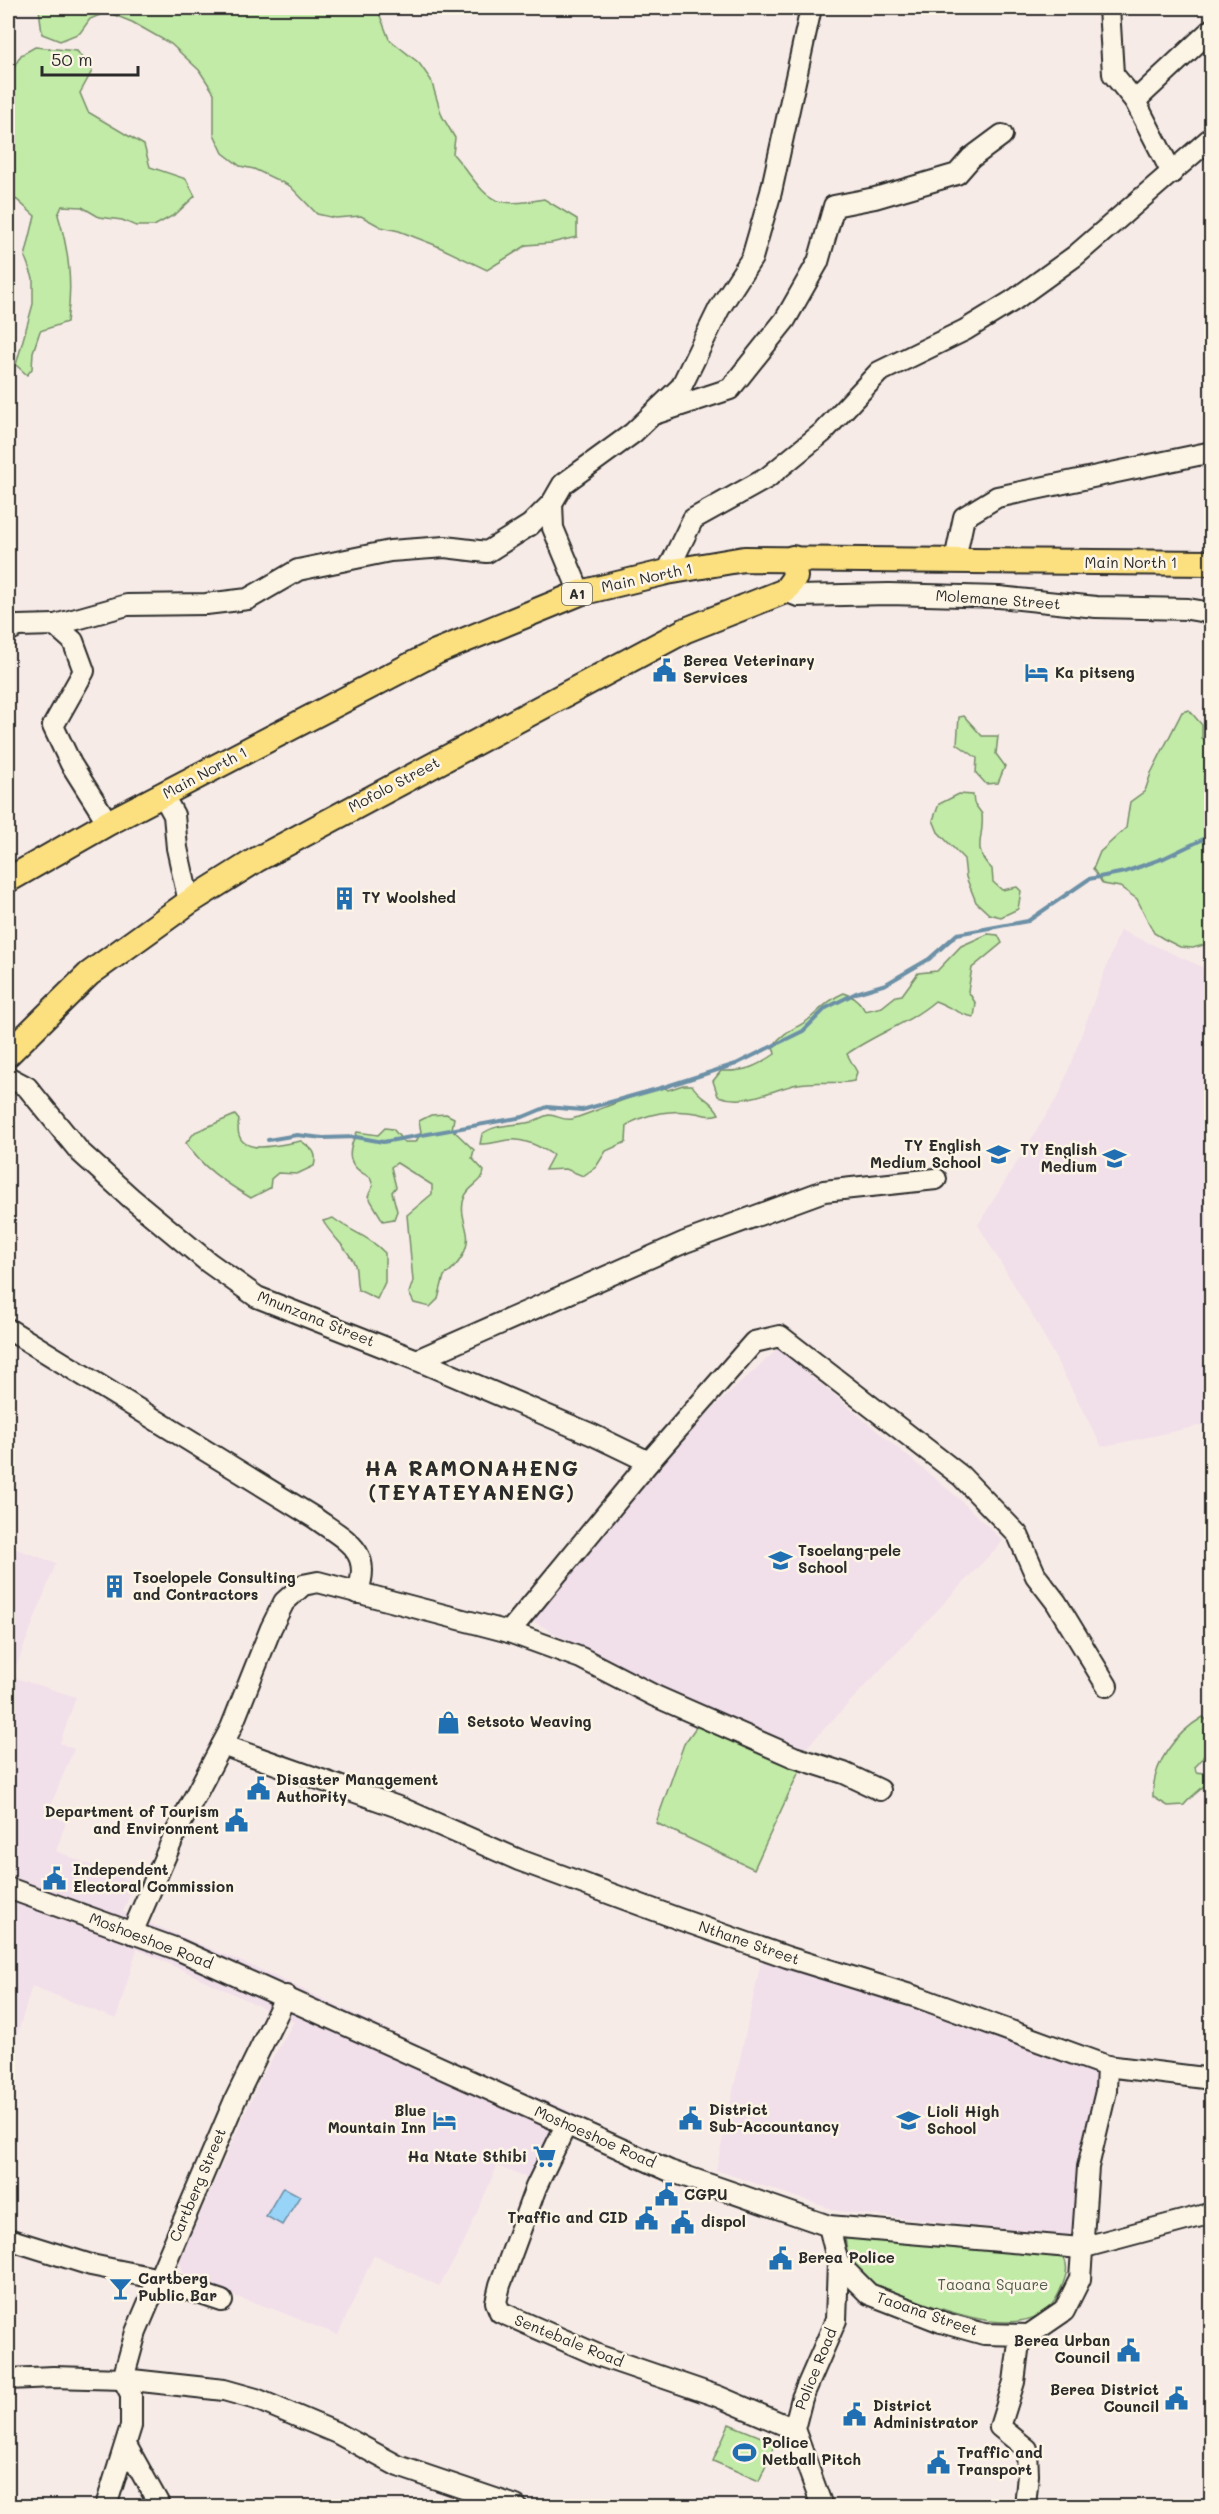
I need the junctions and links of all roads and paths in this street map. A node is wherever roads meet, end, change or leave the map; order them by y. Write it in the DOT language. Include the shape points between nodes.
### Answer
graph roads {
  1 [pos="811,8"];
  2 [pos="1109,8"];
  3 [pos="1212,28"];
  4 [pos="1135,101"];
  5 [pos="1002,135"];
  6 [pos="1212,137"];
  7 [pos="1172,173"];
  8 [pos="652,415"];
  9 [pos="1212,452"];
  10 [pos="552,503"];
  11 [pos="793,558"];
  12 [pos="955,560"];
  13 [pos="1212,563"];
  14 [pos="667,572"];
  15 [pos="785,591"];
  16 [pos="580,593"];
  17 [pos="1212,613"];
  18 [pos="55,624"];
  19 [pos="8,631"];
  20 [pos="164,795"];
  21 [pos="108,823"];
  22 [pos="8,880"];
  23 [pos="189,902"];
  24 [pos="8,1054"];
  25 [pos="8,1077"];
  26 [pos="936,1179"];
  27 [pos="8,1329"];
  28 [pos="417,1360"];
  29 [pos="648,1462"];
  30 [pos="357,1593"];
  31 [pos="509,1632"];
  32 [pos="1107,1686"];
  33 [pos="222,1745"];
  34 [pos="880,1790"];
  35 [pos="8,1888"];
  36 [pos="132,1933"];
  37 [pos="286,1996"];
  38 [pos="1107,2066"];
  39 [pos="1212,2079"];
  40 [pos="566,2125"];
  41 [pos="1212,2213"];
  42 [pos="829,2226"];
  43 [pos="8,2239"];
  44 [pos="1081,2248"];
  45 [pos="838,2263"];
  46 [pos="158,2280"];
  47 [pos="222,2301"];
  48 [pos="1020,2335"];
  49 [pos="8,2379"];
  50 [pos="123,2379"];
  51 [pos="794,2428"];
  52 [pos="126,2445"];
  53 [pos="106,2506"];
  54 [pos="159,2506"];
  55 [pos="516,2506"];
  56 [pos="822,2506"];
  57 [pos="1025,2506"];
  1 -- 8 [label="street" via="774,181 752,258 719,309 681,387"];
  2 -- 4 [label="street" via="1113,74"];
  3 -- 4 [label="street"];
  4 -- 7 [label="street"];
  5 -- 8 [label="street" via="957,174 834,206 818,262 802,291 785,320 730,389"];
  6 -- 7 [label="street"];
  7 -- 14 [label="street" via="1108,230 1014,300 965,330 879,372 822,433 767,478 693,519"];
  8 -- 10 [label="street" via="563,484"];
  9 -- 12 [label="street" via="998,497 964,517"];
  10 -- 16 [label="street" via="553,528"];
  10 -- 18 [label="street" via="530,525 487,552 445,547 390,551 298,570 248,599 127,605"];
  11 -- 12 [label="main road, Main North 1 / A1"];
  11 -- 14 [label="main road, Main North 1 / A1" via="744,559"];
  11 -- 15 [label="main road" via="795,577"];
  12 -- 13 [label="main road, Main North 1 / A1"];
  14 -- 16 [label="main road, Main North 1 / A1"];
  15 -- 17 [label="street, Molemane Street" via="798,596 999,597"];
  15 -- 23 [label="main road, Mofolo Street" via="730,611 638,655 256,860"];
  16 -- 20 [label="main road, Main North 1 / A1" via="436,652"];
  18 -- 19 [label="street" via="18,626"];
  18 -- 21 [label="street" via="73,641 84,672 53,726 71,764"];
  20 -- 21 [label="main road, Main North 1 / A1"];
  20 -- 23 [label="street" via="174,815"];
  21 -- 22 [label="main road, Main North 1 / A1"];
  23 -- 24 [label="main road, Mofolo Street" via="89,974"];
  25 -- 28 [label="street, Mnunzana Street" via="27,1087 80,1152 207,1262 257,1297"];
  26 -- 28 [label="street" via="824,1191 685,1242"];
  27 -- 30 [label="street" via="305,1512 355,1548 363,1564"];
  28 -- 29 [label="street, Mnunzana Street"];
  29 -- 31 [label="street"];
  29 -- 32 [label="street" via="754,1342 780,1336 961,1476 1018,1535 1036,1576"];
  30 -- 31 [label="street"];
  30 -- 33 [label="street" via="318,1582 303,1585 284,1602"];
  31 -- 34 [label="street" via="580,1658 655,1696"];
  33 -- 36 [label="street" via="175,1834"];
  33 -- 38 [label="street, Nthane Street" via="401,1808 519,1860 680,1919 920,1998"];
  35 -- 36 [label="street, Moshoeshoe Road"];
  36 -- 37 [label="street, Moshoeshoe Road"];
  37 -- 40 [label="street, Moshoeshoe Road"];
  37 -- 46 [label="street, Cartberg Street" via="235,2100"];
  38 -- 39 [label="street, Nthane Street"];
  38 -- 44 [label="street" via="1106,2091 1088,2167"];
  40 -- 42 [label="street, Moshoeshoe Road" via="670,2171"];
  40 -- 51 [label="street, Sentebale Road" via="536,2187 500,2285 496,2302 500,2312 600,2356 717,2396"];
  41 -- 44 [label="street, Moshoeshoe Road"];
  42 -- 44 [label="street, Moshoeshoe Road"];
  42 -- 45 [label="street"];
  43 -- 46 [label="street" via="91,2265"];
  44 -- 48 [label="street, Taoana Street" via="1080,2279 1064,2311 1029,2335"];
  45 -- 48 [label="street, Taoana Street" via="869,2294 905,2310 984,2334"];
  45 -- 51 [label="street, Police Road" via="836,2320 802,2398"];
  46 -- 47 [label="street"];
  46 -- 50 [label="street, Cartberg Street" via="136,2332"];
  48 -- 57 [label="street" via="1014,2382 1000,2427 1027,2449"];
  49 -- 50 [label="street"];
  50 -- 52 [label="street" via="133,2406"];
  50 -- 55 [label="street" via="224,2391 256,2399 337,2433 398,2466"];
  51 -- 56 [label="street, Police Road"];
  52 -- 53 [label="street"];
  52 -- 54 [label="street"];
}
